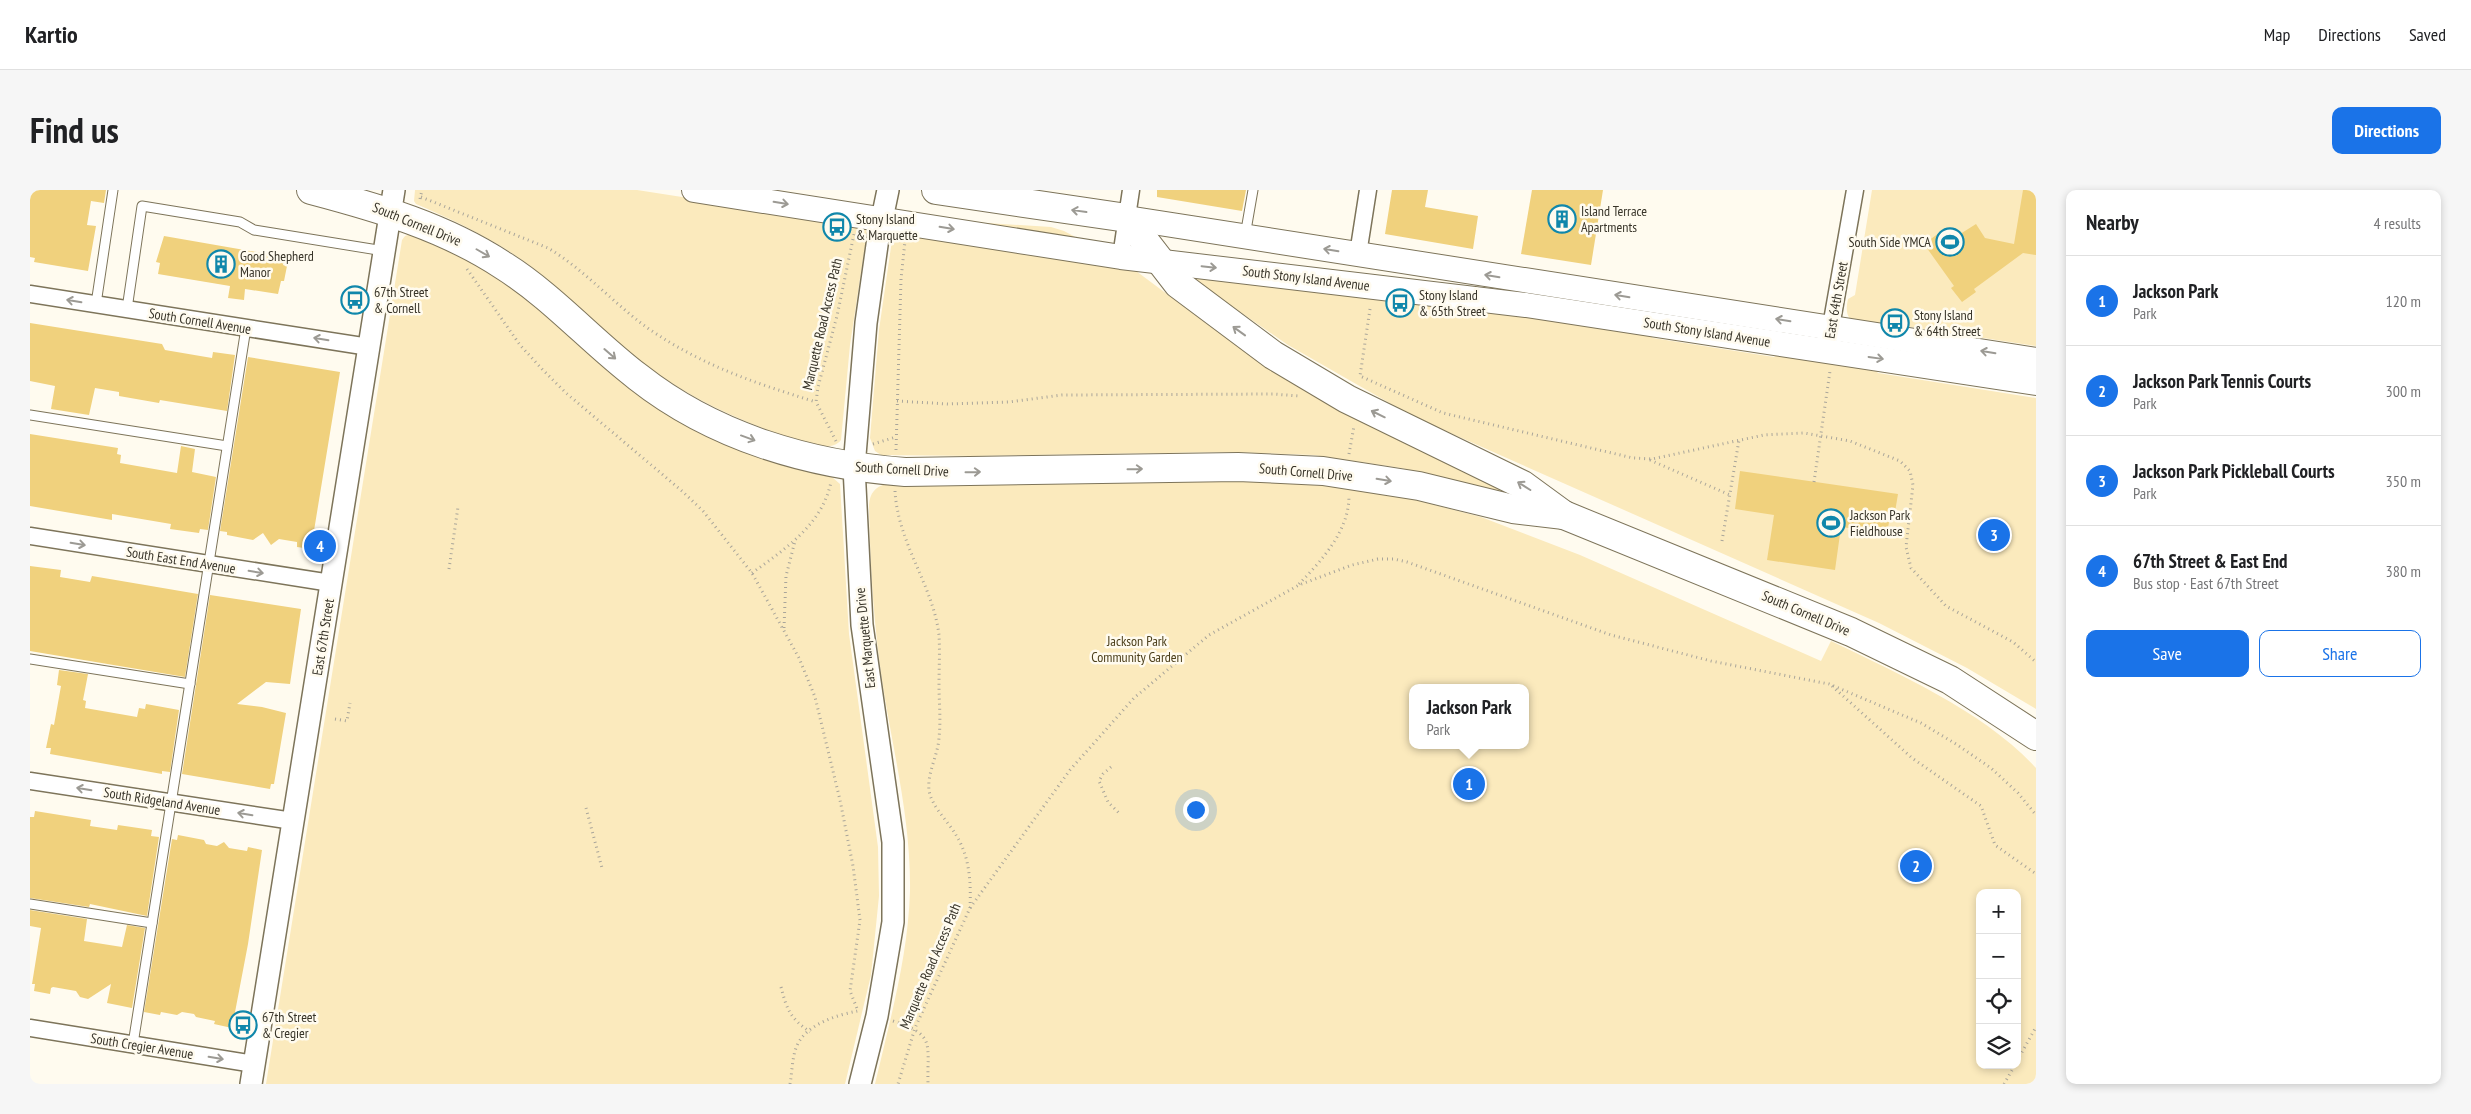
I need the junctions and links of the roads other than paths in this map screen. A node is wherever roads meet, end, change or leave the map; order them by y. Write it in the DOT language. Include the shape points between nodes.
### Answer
graph roads {
  1 [pos="113,190"];
  2 [pos="312,190"];
  3 [pos="694,190"];
  4 [pos="888,190"];
  5 [pos="936,190"];
  6 [pos="1131,190"];
  7 [pos="1253,190"];
  8 [pos="1368,190"];
  9 [pos="1855,190"];
  10 [pos="982,193"];
  11 [pos="1011,195"];
  12 [pos="392,201"];
  13 [pos="882,218"];
  14 [pos="1127,218"];
  15 [pos="1245,236"];
  16 [pos="384,251"];
  17 [pos="1358,254"];
  18 [pos="1122,256"];
  19 [pos="1160,261"];
  20 [pos="30,294"];
  21 [pos="96,304"];
  22 [pos="127,309"];
  23 [pos="1831,327"];
  24 [pos="246,328"];
  25 [pos="369,347"];
  26 [pos="1829,359"];
  27 [pos="2036,360"];
  28 [pos="2036,383"];
  29 [pos="30,415"];
  30 [pos="228,446"];
  31 [pos="843,472"];
  32 [pos="1564,514"];
  33 [pos="30,536"];
  34 [pos="209,564"];
  35 [pos="331,583"];
  36 [pos="30,659"];
  37 [pos="190,684"];
  38 [pos="2036,736"];
  39 [pos="30,781"];
  40 [pos="171,802"];
  41 [pos="293,821"];
  42 [pos="30,904"];
  43 [pos="152,923"];
  44 [pos="30,1028"];
  45 [pos="133,1044"];
  46 [pos="253,1074"];
  47 [pos="860,1084"];
  1 -- 21 [label="lane"];
  2 -- 12 [label="highway, South Cornell Drive"];
  3 -- 13 [label="main road, South Stony Island Avenue, one-way"];
  4 -- 13 [label="street, East Marquette Drive"];
  5 -- 10 [label="highway, South Stony Island Avenue"];
  6 -- 14 [label="street"];
  7 -- 15 [label="lane"];
  8 -- 17 [label="street"];
  9 -- 23 [label="street, East 64th Street"];
  10 -- 11 [label="highway, South Stony Island Avenue"];
  14 -- 11 [label="highway, South Stony Island Avenue, one-way"];
  12 -- 16 [label="street, East 67th Street"];
  12 -- 31 [label="highway, South Cornell Drive, one-way" via="504,265 638,378 705,419"];
  13 -- 18 [label="main road, South Stony Island Avenue, one-way"];
  13 -- 31 [label="street, East Marquette Drive"];
  14 -- 15 [label="main road, South Stony Island Avenue"];
  14 -- 18 [label="street"];
  14 -- 19 [label="highway, South Cornell Drive"];
  17 -- 15 [label="main road, South Stony Island Avenue, one-way"];
  16 -- 22 [label="lane" via="254,230 240,222 142,206"];
  16 -- 25 [label="street, East 67th Street"];
  23 -- 17 [label="main road, South Stony Island Avenue, one-way"];
  18 -- 19 [label="main road, South Stony Island Avenue"];
  19 -- 26 [label="main road, South Stony Island Avenue, one-way" via="1526,304"];
  32 -- 19 [label="highway, South Cornell Drive, one-way" via="1523,485 1347,399 1273,355 1178,284"];
  21 -- 20 [label="street, South Cornell Avenue, one-way"];
  21 -- 22 [label="street, South Cornell Avenue"];
  22 -- 24 [label="street, South Cornell Avenue"];
  23 -- 26 [label="street, East 64th Street"];
  27 -- 23 [label="main road, South Stony Island Avenue, one-way"];
  25 -- 24 [label="street, South Cornell Avenue, one-way"];
  24 -- 30 [label="lane"];
  25 -- 35 [label="street, East 67th Street"];
  26 -- 28 [label="main road, South Stony Island Avenue, one-way"];
  29 -- 30 [label="lane"];
  30 -- 34 [label="lane"];
  31 -- 32 [label="highway, South Cornell Drive, one-way" via="1238,467 1323,471 1419,486 1513,509"];
  31 -- 47 [label="street, East Marquette Drive" via="867,675 889,805 894,882 888,955"];
  32 -- 38 [label="highway, South Cornell Drive" via="1851,632 1950,680"];
  33 -- 34 [label="street, South East End Avenue, one-way"];
  34 -- 35 [label="street, South East End Avenue, one-way"];
  34 -- 37 [label="lane"];
  35 -- 41 [label="street, East 67th Street"];
  36 -- 37 [label="lane"];
  37 -- 40 [label="lane"];
  40 -- 39 [label="street, South Ridgeland Avenue, one-way"];
  41 -- 40 [label="street, South Ridgeland Avenue, one-way"];
  40 -- 43 [label="lane"];
  41 -- 46 [label="street, East 67th Street"];
  42 -- 43 [label="lane"];
  43 -- 45 [label="lane"];
  44 -- 45 [label="street, South Cregier Avenue"];
  45 -- 46 [label="street, South Cregier Avenue, one-way"];
}
